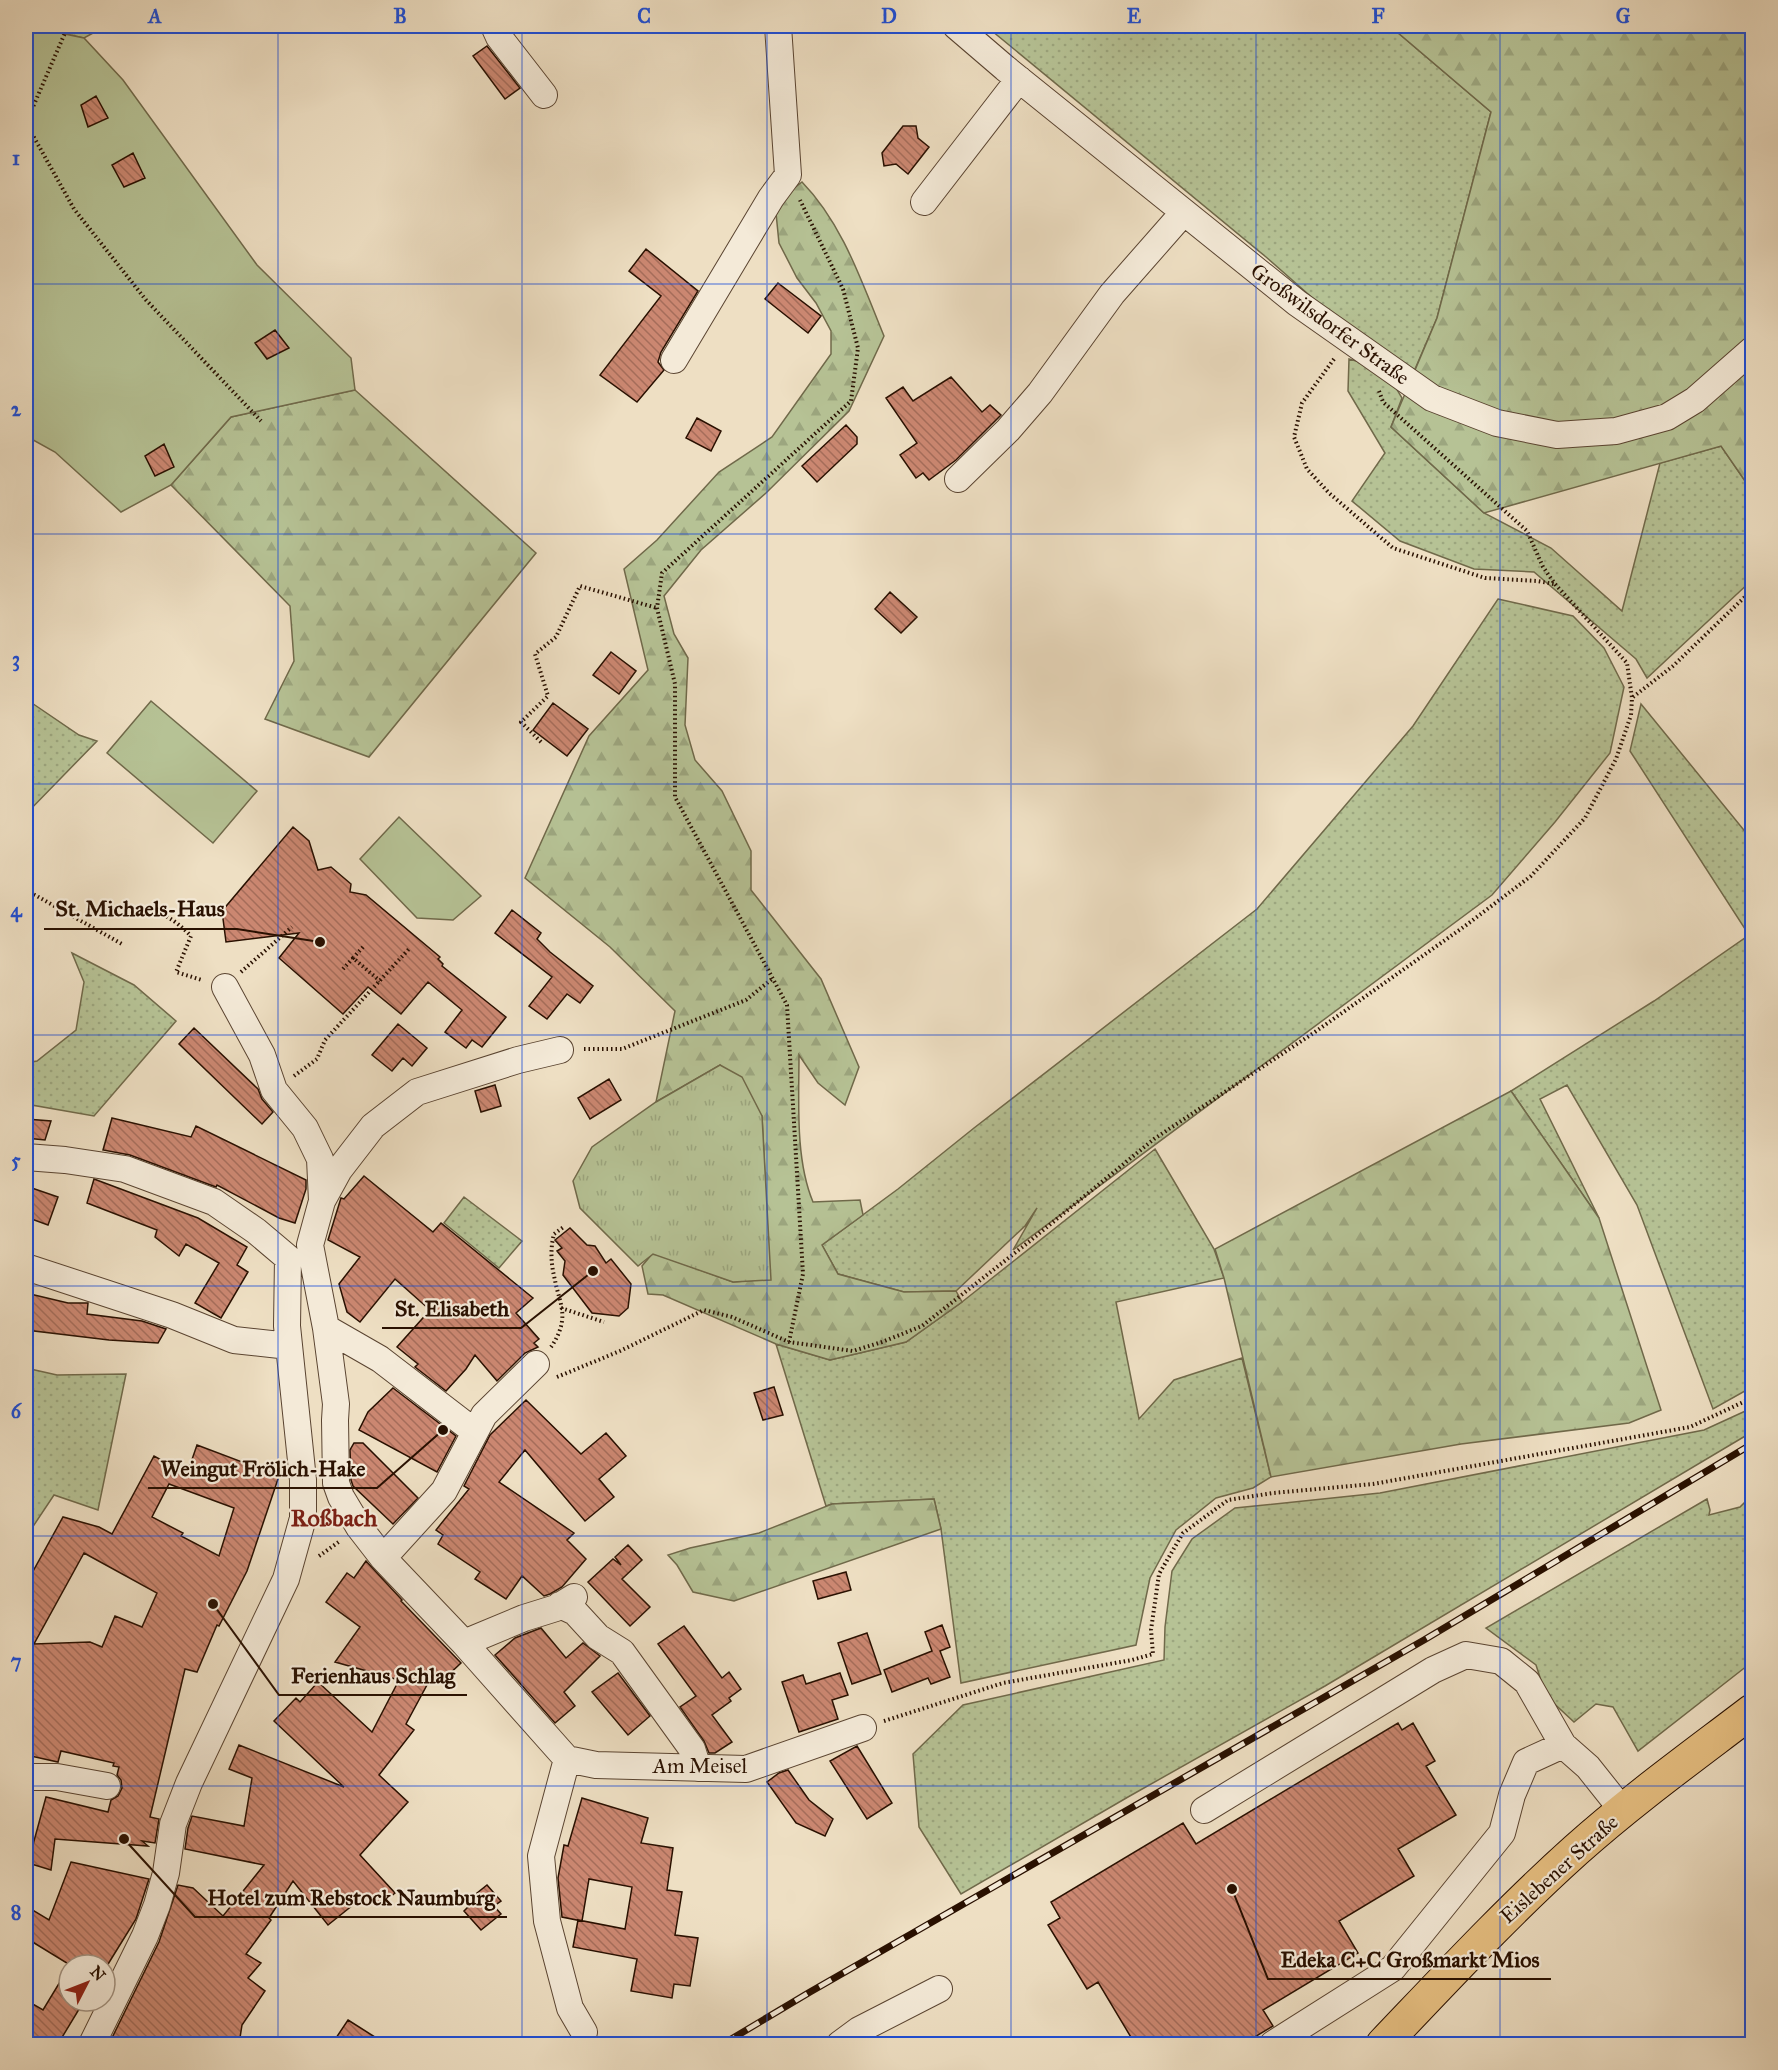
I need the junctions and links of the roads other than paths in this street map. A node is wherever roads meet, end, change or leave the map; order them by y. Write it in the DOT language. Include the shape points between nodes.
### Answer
graph roads {
  1 [pos="494,26"];
  2 [pos="778,26"];
  3 [pos="956,26"];
  4 [pos="1019,79"];
  5 [pos="544,95"];
  6 [pos="924,202"];
  7 [pos="1184,212"];
  8 [pos="1752,350"];
  9 [pos="674,360"];
  10 [pos="958,479"];
  11 [pos="225,987"];
  12 [pos="560,1050"];
  13 [pos="26,1157"];
  14 [pos="322,1201"];
  15 [pos="310,1245"];
  16 [pos="288,1258"];
  17 [pos="26,1267"];
  18 [pos="326,1328"];
  19 [pos="289,1346"];
  20 [pos="536,1364"];
  21 [pos="475,1432"];
  22 [pos="383,1558"];
  23 [pos="464,1643"];
  24 [pos="1752,1711"];
  25 [pos="863,1728"];
  26 [pos="1563,1745"];
  27 [pos="567,1758"];
  28 [pos="698,1768"];
  29 [pos="26,1777"];
  30 [pos="107,1786"];
  31 [pos="1204,1810"];
  32 [pos="1623,1811"];
  33 [pos="939,1989"];
  34 [pos="584,2032"];
  35 [pos="92,2044"];
  36 [pos="840,2044"];
  37 [pos="1274,2044"];
  38 [pos="1383,2044"];
  1 -- 5 [label="street"];
  2 -- 9 [label="street" via="788,175"];
  3 -- 4 [label="street, Großwilsdorfer Straße"];
  4 -- 6 [label="street"];
  4 -- 7 [label="street, Großwilsdorfer Straße"];
  7 -- 8 [label="street, Großwilsdorfer Straße" via="1297,303 1432,398 1497,423 1557,435 1616,431 1667,417 1695,400"];
  7 -- 10 [label="street" via="1112,294 1040,393"];
  11 -- 14 [label="street" via="262,1055 274,1090 305,1128 320,1159"];
  12 -- 14 [label="street" via="518,1059 417,1092 373,1126 339,1170"];
  13 -- 16 [label="street" via="125,1169 214,1202"];
  14 -- 15 [label="street"];
  15 -- 16 [label="street"];
  15 -- 18 [label="street"];
  16 -- 19 [label="street"];
  17 -- 19 [label="street" via="172,1315 234,1340"];
  18 -- 21 [label="street" via="380,1359"];
  18 -- 22 [label="street" via="336,1404 336,1483 359,1527"];
  19 -- 35 [label="street" via="303,1480 303,1518 286,1579 189,1783 173,1824 166,1873 146,1936"];
  20 -- 21 [label="street" via="484,1415"];
  21 -- 22 [label="street" via="444,1491"];
  22 -- 23 [label="street"];
  23 -- 27 [label="street"];
  23 -- 28 [label="street" via="568,1600 598,1637 622,1652 692,1749"];
  24 -- 32 [label="main road, Eislebener Straße"];
  25 -- 28 [label="street, Am Meisel" via="746,1769"];
  26 -- 31 [label="street" via="1527,1682 1501,1661 1466,1655 1433,1670"];
  26 -- 32 [label="street" via="1588,1767"];
  26 -- 37 [label="street" via="1526,1762 1502,1833 1394,1968"];
  27 -- 28 [label="street, Am Meisel" via="596,1765"];
  27 -- 34 [label="street" via="541,1856 547,1921 570,2008"];
  29 -- 30 [label="street" via="57,1777"];
  32 -- 38 [label="main road, Eislebener Straße" via="1516,1906"];
  33 -- 36 [label="street" via="859,2030"];
}
